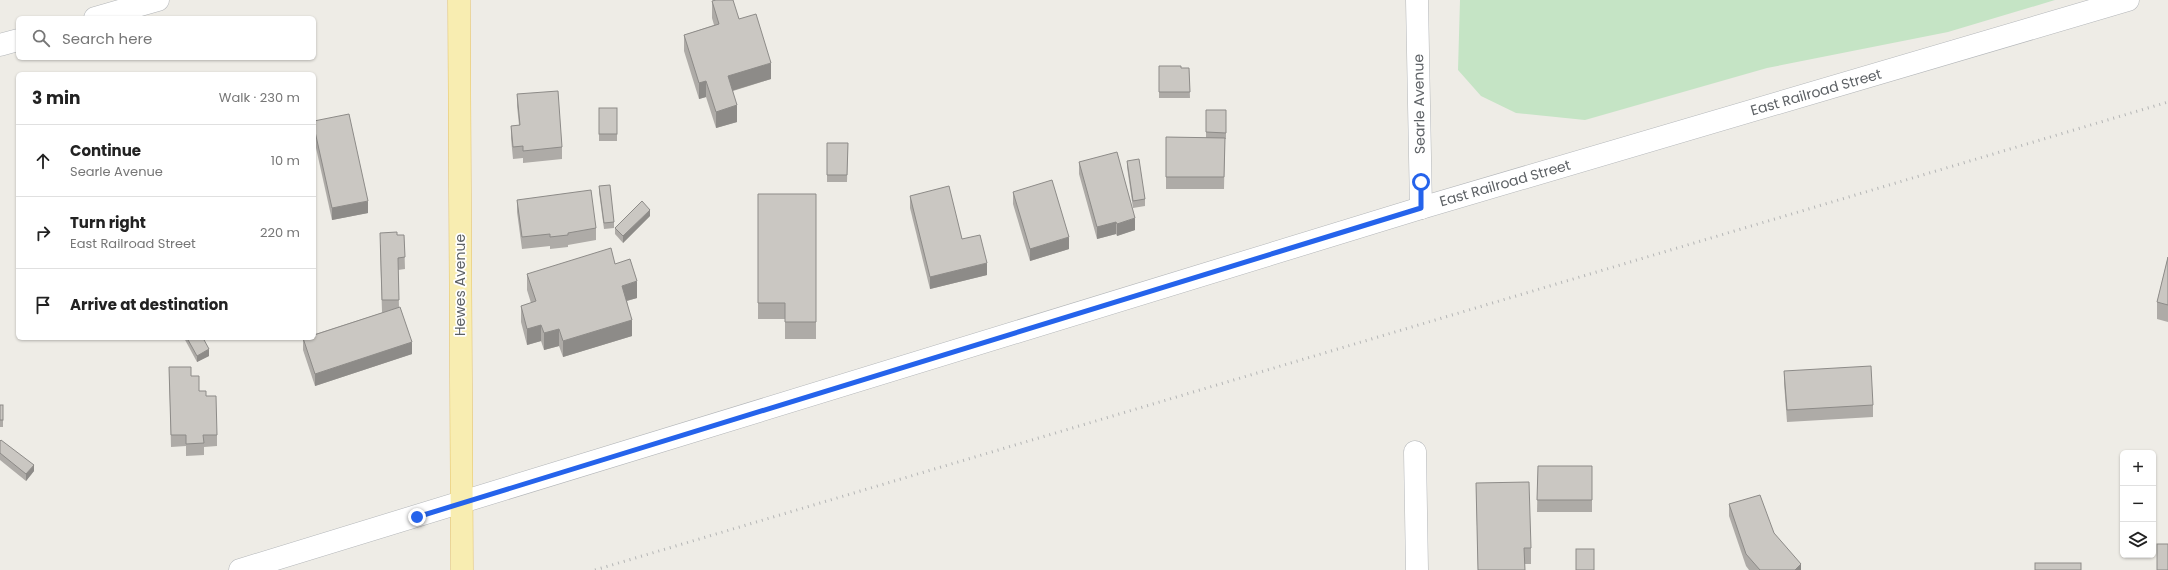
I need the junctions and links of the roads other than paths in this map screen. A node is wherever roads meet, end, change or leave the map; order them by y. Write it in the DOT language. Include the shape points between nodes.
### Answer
graph roads {
  1 [pos="158,0"];
  2 [pos="459,0"];
  3 [pos="1417,0"];
  4 [pos="2128,0"];
  5 [pos="102,16"];
  6 [pos="16,41"];
  7 [pos="0,45"];
  8 [pos="1421,208"];
  9 [pos="1415,452"];
  10 [pos="461,504"];
  11 [pos="240,570"];
  12 [pos="462,570"];
  13 [pos="1417,570"];
  1 -- 5 [label="street"];
  2 -- 10 [label="main road, Hewes Avenue"];
  3 -- 8 [label="street, Searle Avenue"];
  4 -- 8 [label="street, East Railroad Street"];
  6 -- 7 [label="street"];
  8 -- 10 [label="street, East Railroad Street"];
  9 -- 13 [label="street"];
  10 -- 11 [label="street, East Railroad Street"];
  10 -- 12 [label="main road, Hewes Avenue"];
}
